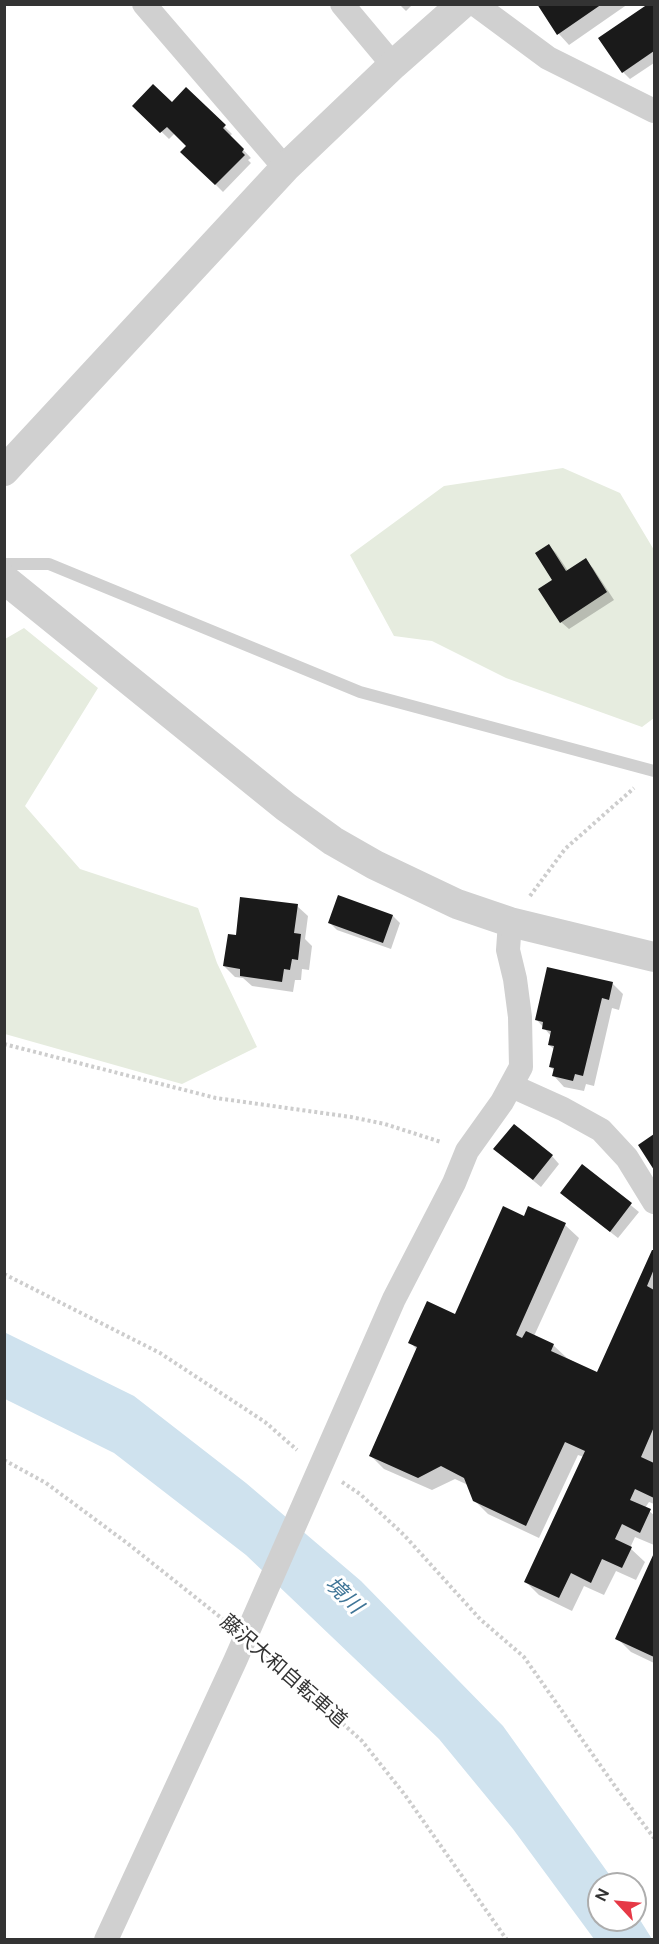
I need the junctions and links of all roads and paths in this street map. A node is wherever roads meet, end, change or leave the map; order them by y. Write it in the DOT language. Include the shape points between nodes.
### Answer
graph roads {
  1 [pos="144,4"];
  2 [pos="342,4"];
  3 [pos="462,4"];
  4 [pos="475,4"];
  5 [pos="393,65"];
  6 [pos="653,107"];
  7 [pos="285,168"];
  8 [pos="4,471"];
  9 [pos="4,564"];
  10 [pos="4,579"];
  11 [pos="653,771"];
  12 [pos="510,922"];
  13 [pos="654,957"];
  14 [pos="4,1044"];
  15 [pos="512,1086"];
  16 [pos="467,1151"];
  17 [pos="654,1202"];
  18 [pos="4,1274"];
  19 [pos="4,1460"];
  20 [pos="317,1477"];
  21 [pos="248,1632"];
  22 [pos="654,1838"];
  23 [pos="106,1940"];
  24 [pos="507,1940"];
  1 -- 7 [label="street"];
  2 -- 5 [label="street"];
  3 -- 5 [label="street"];
  4 -- 6 [label="street" via="548,58"];
  5 -- 7 [label="street"];
  7 -- 8 [label="street"];
  9 -- 11 [label="lane" via="49,564 360,692"];
  10 -- 12 [label="street" via="333,841 413,885"];
  11 -- 12 [label="path" via="565,849"];
  12 -- 13 [label="street"];
  12 -- 15 [label="street" via="508,950 520,1017 521,1067"];
  14 -- 16 [label="path" via="216,1098 385,1124"];
  15 -- 16 [label="street"];
  15 -- 17 [label="street" via="601,1130 627,1158"];
  16 -- 20 [label="street" via="394,1299"];
  18 -- 20 [label="path" via="159,1353 265,1422"];
  19 -- 21 [label="path, 藤沢大和自転車道" via="46,1483"];
  20 -- 21 [label="street"];
  20 -- 22 [label="path" via="360,1494 404,1535 480,1619 524,1657"];
  21 -- 23 [label="street"];
  21 -- 24 [label="path, 藤沢大和自転車道" via="362,1741"];
}
